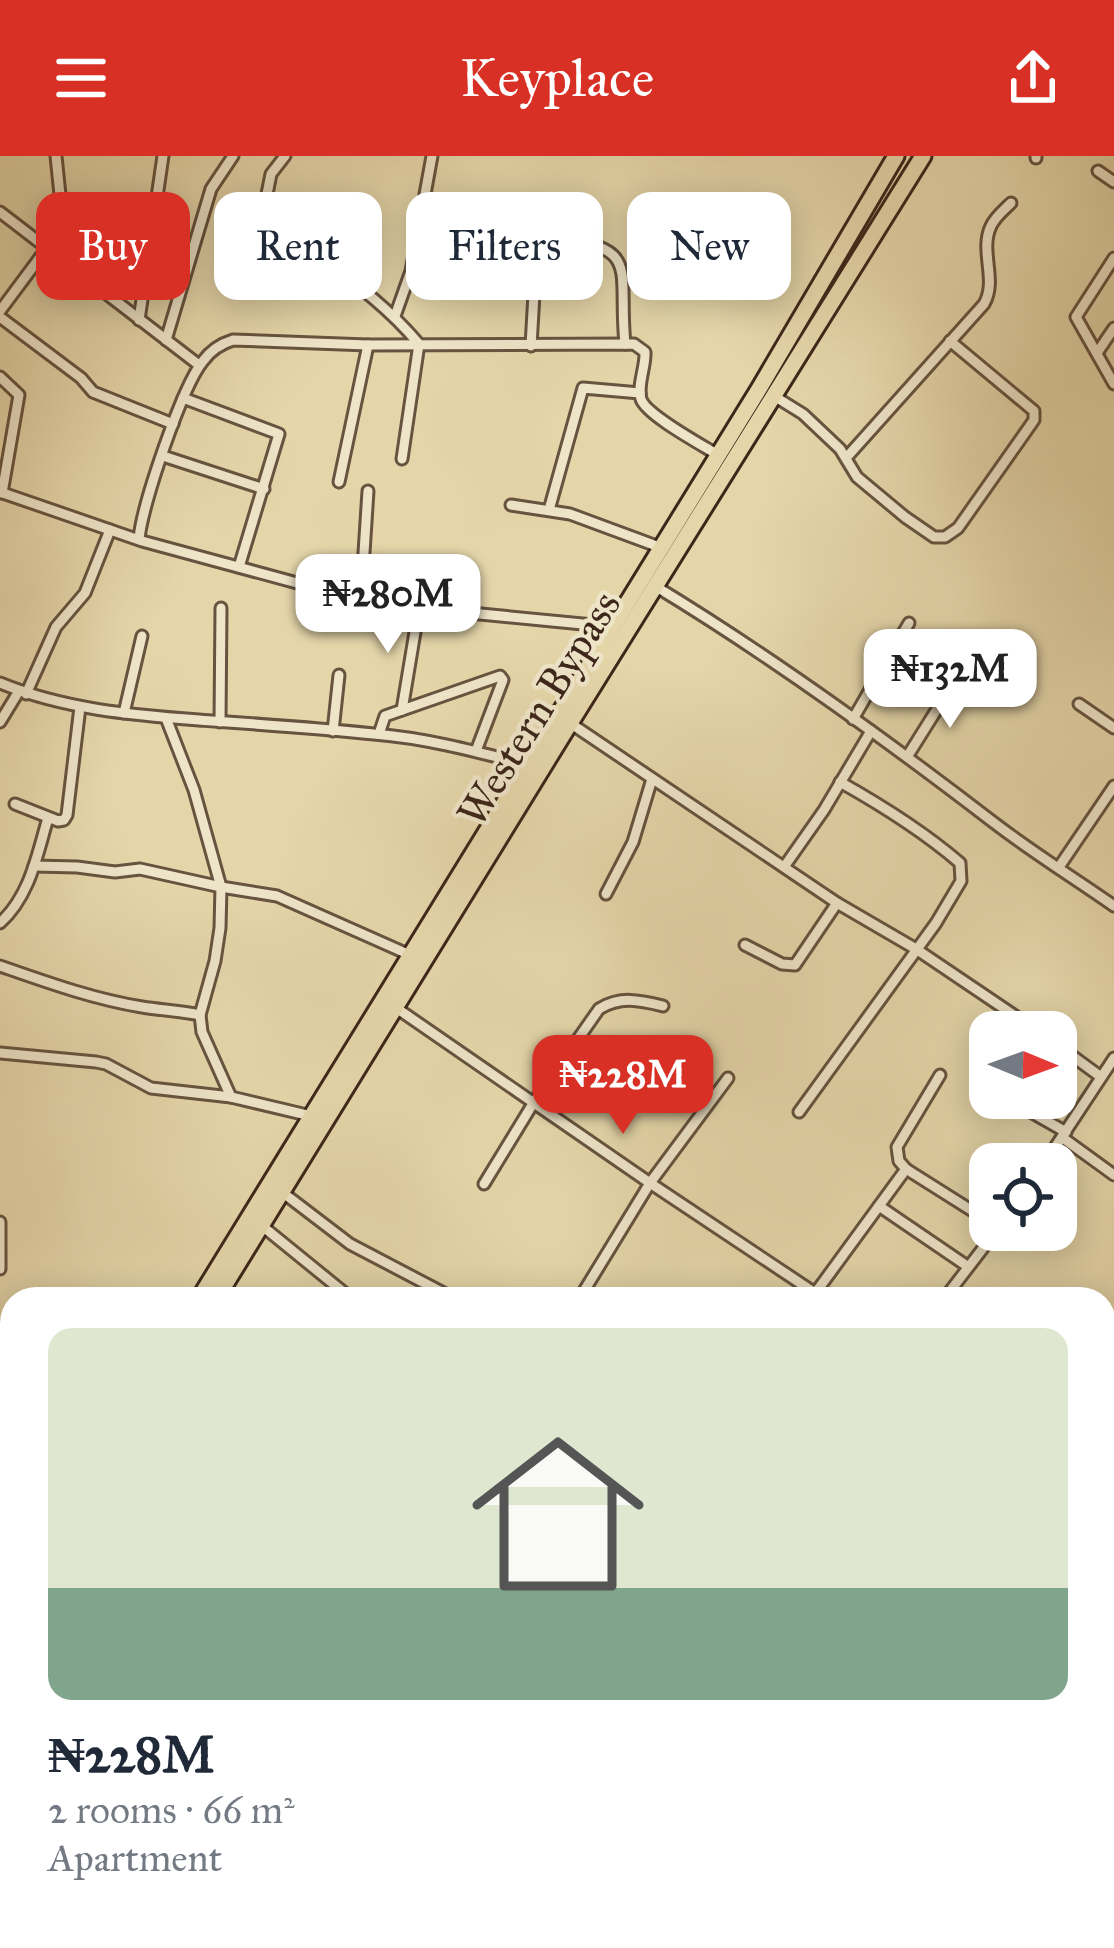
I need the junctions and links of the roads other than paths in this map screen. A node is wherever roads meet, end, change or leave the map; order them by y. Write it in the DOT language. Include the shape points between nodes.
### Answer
graph roads {
  1 [pos="56,156"];
  2 [pos="163,156"];
  3 [pos="233,156"];
  4 [pos="285,156"];
  5 [pos="432,156"];
  6 [pos="896,156"];
  7 [pos="923,156"];
  8 [pos="1098,171"];
  9 [pos="1114,182"];
  10 [pos="60,192"];
  11 [pos="1011,203"];
  12 [pos="0,212"];
  13 [pos="36,240"];
  14 [pos="1114,258"];
  15 [pos="36,262"];
  16 [pos="114,300"];
  17 [pos="0,314"];
  18 [pos="395,316"];
  19 [pos="139,320"];
  20 [pos="1114,328"];
  21 [pos="166,340"];
  22 [pos="950,341"];
  23 [pos="419,344"];
  24 [pos="625,344"];
  25 [pos="368,345"];
  26 [pos="530,346"];
  27 [pos="1097,352"];
  28 [pos="200,364"];
  29 [pos="0,377"];
  30 [pos="1112,377"];
  31 [pos="640,393"];
  32 [pos="773,395"];
  33 [pos="183,398"];
  34 [pos="173,424"];
  35 [pos="843,453"];
  36 [pos="718,455"];
  37 [pos="163,456"];
  38 [pos="402,459"];
  39 [pos="339,482"];
  40 [pos="264,489"];
  41 [pos="368,491"];
  42 [pos="1,492"];
  43 [pos="511,505"];
  44 [pos="549,510"];
  45 [pos="110,530"];
  46 [pos="139,538"];
  47 [pos="662,548"];
  48 [pos="239,568"];
  49 [pos="655,586"];
  50 [pos="361,599"];
  51 [pos="221,608"];
  52 [pos="419,608"];
  53 [pos="614,622"];
  54 [pos="909,623"];
  55 [pos="592,625"];
  56 [pos="142,635"];
  57 [pos="600,644"];
  58 [pos="339,675"];
  59 [pos="954,682"];
  60 [pos="0,683"];
  61 [pos="22,693"];
  62 [pos="1079,704"];
  63 [pos="80,707"];
  64 [pos="402,710"];
  65 [pos="124,713"];
  66 [pos="166,718"];
  67 [pos="853,719"];
  68 [pos="0,722"];
  69 [pos="220,722"];
  70 [pos="570,723"];
  71 [pos="1114,728"];
  72 [pos="333,730"];
  73 [pos="871,731"];
  74 [pos="380,734"];
  75 [pos="476,751"];
  76 [pos="907,757"];
  77 [pos="528,765"];
  78 [pos="652,778"];
  79 [pos="840,782"];
  80 [pos="1114,786"];
  81 [pos="15,804"];
  82 [pos="48,818"];
  83 [pos="34,866"];
  84 [pos="784,867"];
  85 [pos="1059,867"];
  86 [pos="220,887"];
  87 [pos="605,894"];
  88 [pos="837,903"];
  89 [pos="1114,906"];
  90 [pos="0,923"];
  91 [pos="745,945"];
  92 [pos="916,949"];
  93 [pos="410,956"];
  94 [pos="0,966"];
  95 [pos="389,1004"];
  96 [pos="663,1006"];
  97 [pos="1009,1011"];
  98 [pos="200,1015"];
  99 [pos="0,1054"];
  100 [pos="1114,1058"];
  101 [pos="1077,1059"];
  102 [pos="940,1076"];
  103 [pos="1101,1077"];
  104 [pos="728,1078"];
  105 [pos="231,1097"];
  106 [pos="534,1102"];
  107 [pos="800,1112"];
  108 [pos="311,1116"];
  109 [pos="1039,1119"];
  110 [pos="1064,1135"];
  111 [pos="1058,1143"];
  112 [pos="906,1169"];
  113 [pos="1114,1174"];
  114 [pos="650,1183"];
  115 [pos="484,1184"];
  116 [pos="282,1192"];
  117 [pos="879,1206"];
  118 [pos="969,1209"];
  119 [pos="0,1222"];
  120 [pos="262,1225"];
  121 [pos="980,1251"];
  122 [pos="967,1266"];
  123 [pos="0,1270"];
  124 [pos="206,1287"];
  125 [pos="223,1287"];
  126 [pos="329,1287"];
  127 [pos="432,1287"];
  128 [pos="586,1287"];
  129 [pos="802,1287"];
  130 [pos="824,1287"];
  131 [pos="952,1287"];
  1 -- 10 [label="street"];
  2 -- 19 [label="street"];
  3 -- 21 [label="street" via="212,189"];
  4 -- 18 [label="street" via="271,174 258,239 286,258 325,267"];
  5 -- 18 [label="street"];
  6 -- 36 [label="main road, Western Bypass"];
  7 -- 32 [label="main road, Western Bypass"];
  8 -- 9 [label="street"];
  11 -- 22 [label="street" via="990,227 991,293"];
  12 -- 13 [label="street"];
  14 -- 27 [label="street" via="1077,313"];
  15 -- 17 [label="street"];
  16 -- 19 [label="street"];
  17 -- 34 [label="street" via="98,395"];
  18 -- 23 [label="street"];
  19 -- 21 [label="street"];
  20 -- 27 [label="street"];
  21 -- 28 [label="street"];
  22 -- 35 [label="street"];
  22 -- 35 [label="street" via="1034,411 958,528 934,537 857,477"];
  23 -- 25 [label="street"];
  23 -- 26 [label="street"];
  23 -- 38 [label="street"];
  24 -- 26 [label="street"];
  24 -- 26 [label="street" via="617,257 543,237"];
  24 -- 31 [label="street" via="645,352"];
  25 -- 28 [label="street" via="233,340"];
  25 -- 39 [label="street"];
  27 -- 30 [label="street"];
  28 -- 33 [label="street"];
  29 -- 42 [label="street" via="19,392"];
  31 -- 36 [label="street" via="647,409"];
  31 -- 44 [label="street" via="583,388"];
  32 -- 35 [label="street"];
  32 -- 49 [label="main road, Western Bypass"];
  33 -- 34 [label="street"];
  33 -- 40 [label="street" via="279,434"];
  34 -- 37 [label="street"];
  36 -- 47 [label="main road, Western Bypass"];
  37 -- 40 [label="street"];
  37 -- 46 [label="street"];
  40 -- 48 [label="street"];
  41 -- 50 [label="street"];
  42 -- 45 [label="street"];
  43 -- 44 [label="street"];
  44 -- 47 [label="street"];
  45 -- 46 [label="street"];
  45 -- 61 [label="street" via="85,593 56,627"];
  46 -- 48 [label="street"];
  47 -- 53 [label="main road, Western Bypass"];
  48 -- 50 [label="street"];
  49 -- 67 [label="street"];
  49 -- 70 [label="main road, Western Bypass"];
  50 -- 52 [label="street"];
  51 -- 69 [label="street"];
  52 -- 55 [label="street"];
  52 -- 64 [label="street"];
  53 -- 55 [label="street"];
  53 -- 57 [label="main road, Western Bypass"];
  54 -- 67 [label="street"];
  55 -- 57 [label="street"];
  56 -- 65 [label="street"];
  57 -- 77 [label="main road, Western Bypass"];
  58 -- 72 [label="street"];
  59 -- 76 [label="street"];
  60 -- 61 [label="street"];
  61 -- 63 [label="street"];
  61 -- 68 [label="street"];
  62 -- 71 [label="street"];
  63 -- 65 [label="street"];
  63 -- 82 [label="street" via="67,815"];
  64 -- 74 [label="street" via="382,718"];
  64 -- 75 [label="street" via="500,676"];
  65 -- 66 [label="street"];
  66 -- 69 [label="street"];
  66 -- 86 [label="street"];
  67 -- 73 [label="street"];
  69 -- 72 [label="street"];
  70 -- 78 [label="street"];
  70 -- 95 [label="main road, Western Bypass"];
  72 -- 74 [label="street"];
  73 -- 76 [label="street"];
  73 -- 79 [label="street"];
  74 -- 75 [label="street"];
  75 -- 77 [label="street"];
  76 -- 85 [label="street"];
  77 -- 93 [label="main road, Western Bypass"];
  78 -- 84 [label="street"];
  78 -- 87 [label="street" via="633,842"];
  79 -- 84 [label="street"];
  79 -- 92 [label="street" via="959,863 962,881"];
  80 -- 85 [label="street"];
  81 -- 82 [label="street"];
  82 -- 83 [label="street"];
  83 -- 86 [label="street" via="140,869"];
  83 -- 90 [label="street"];
  84 -- 88 [label="street"];
  85 -- 89 [label="street"];
  86 -- 93 [label="street" via="277,896"];
  86 -- 98 [label="street"];
  88 -- 91 [label="street" via="794,965"];
  88 -- 92 [label="street"];
  92 -- 97 [label="street"];
  92 -- 107 [label="street"];
  93 -- 95 [label="main road, Western Bypass"];
  94 -- 98 [label="street" via="96,997"];
  95 -- 106 [label="street"];
  95 -- 108 [label="main road, Western Bypass"];
  95 -- 116 [label="main road, Western Bypass"];
  96 -- 106 [label="street" via="629,999 598,1010"];
  98 -- 105 [label="street"];
  99 -- 105 [label="street" via="97,1062 151,1088"];
  100 -- 103 [label="street"];
  101 -- 103 [label="street"];
  102 -- 112 [label="street" via="897,1148"];
  103 -- 110 [label="street"];
  104 -- 114 [label="street"];
  105 -- 108 [label="street"];
  106 -- 114 [label="street"];
  106 -- 115 [label="street"];
  108 -- 124 [label="main road, Western Bypass"];
  109 -- 110 [label="street"];
  110 -- 111 [label="street"];
  110 -- 113 [label="street"];
  112 -- 117 [label="street"];
  112 -- 118 [label="street"];
  114 -- 128 [label="street"];
  114 -- 129 [label="street"];
  116 -- 120 [label="main road, Western Bypass"];
  116 -- 127 [label="street" via="350,1244"];
  117 -- 122 [label="street"];
  117 -- 130 [label="street"];
  119 -- 123 [label="street"];
  120 -- 125 [label="main road, Western Bypass"];
  120 -- 126 [label="street"];
  121 -- 122 [label="street"];
  122 -- 131 [label="street"];
}
